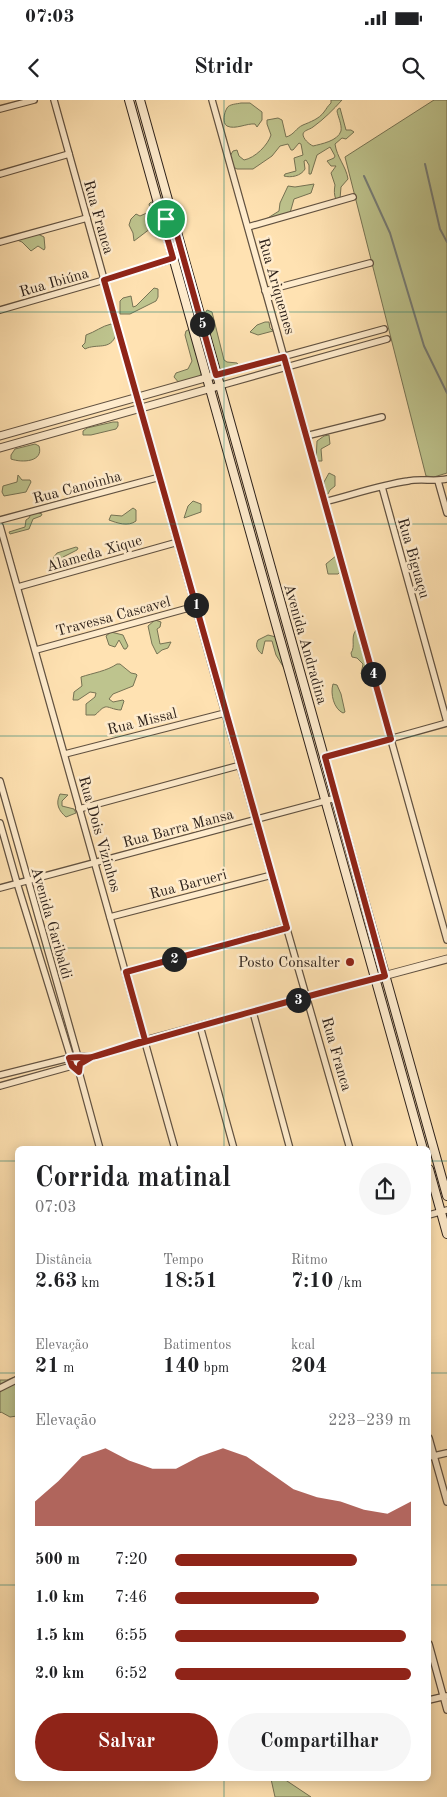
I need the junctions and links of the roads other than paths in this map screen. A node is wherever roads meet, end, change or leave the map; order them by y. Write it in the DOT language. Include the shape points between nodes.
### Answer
graph roads {
  1 [pos="34,100"];
  2 [pos="54,100"];
  3 [pos="129,100"];
  4 [pos="140,100"];
  5 [pos="220,100"];
  6 [pos="212,101"];
  7 [pos="0,109"];
  8 [pos="69,154"];
  9 [pos="0,174"];
  10 [pos="353,197"];
  11 [pos="172,217"];
  12 [pos="87,218"];
  13 [pos="162,220"];
  14 [pos="248,228"];
  15 [pos="0,242"];
  16 [pos="173,258"];
  17 [pos="370,263"];
  18 [pos="104,280"];
  19 [pos="266,291"];
  20 [pos="0,310"];
  21 [pos="384,329"];
  22 [pos="387,339"];
  23 [pos="284,357"];
  24 [pos="286,366"];
  25 [pos="216,375"];
  26 [pos="207,378"];
  27 [pos="219,386"];
  28 [pos="210,389"];
  29 [pos="137,397"];
  30 [pos="140,408"];
  31 [pos="382,418"];
  32 [pos="0,436"];
  33 [pos="306,436"];
  34 [pos="0,448"];
  35 [pos="160,478"];
  36 [pos="447,478"];
  37 [pos="438,481"];
  38 [pos="382,487"];
  39 [pos="324,502"];
  40 [pos="447,513"];
  41 [pos="0,520"];
  42 [pos="0,526"];
  43 [pos="178,542"];
  44 [pos="18,587"];
  45 [pos="196,606"];
  46 [pos="279,614"];
  47 [pos="36,650"];
  48 [pos="226,713"];
  49 [pos="447,722"];
  50 [pos="391,739"];
  51 [pos="65,754"];
  52 [pos="325,757"];
  53 [pos="241,766"];
  54 [pos="0,781"];
  55 [pos="336,798"];
  56 [pos="325,801"];
  57 [pos="79,809"];
  58 [pos="256,820"];
  59 [pos="0,823"];
  60 [pos="95,863"];
  61 [pos="272,875"];
  62 [pos="27,880"];
  63 [pos="17,883"];
  64 [pos="0,888"];
  65 [pos="110,917"];
  66 [pos="287,928"];
  67 [pos="447,940"];
  68 [pos="447,960"];
  69 [pos="126,972"];
  70 [pos="385,976"];
  71 [pos="376,978"];
  72 [pos="308,997"];
  73 [pos="253,1012"];
  74 [pos="200,1026"];
  75 [pos="145,1040"];
  76 [pos="77,1056"];
  77 [pos="92,1057"];
  78 [pos="69,1058"];
  79 [pos="80,1064"];
  80 [pos="72,1066"];
  81 [pos="79,1072"];
  82 [pos="0,1075"];
  83 [pos="0,1086"];
  84 [pos="99,1146"];
  85 [pos="174,1146"];
  86 [pos="233,1146"];
  87 [pos="289,1146"];
  88 [pos="349,1146"];
  89 [pos="422,1146"];
  90 [pos="431,1175"];
  91 [pos="447,1196"];
  92 [pos="444,1211"];
  93 [pos="431,1214"];
  94 [pos="447,1234"];
  95 [pos="15,1380"];
  96 [pos="0,1388"];
  97 [pos="447,1453"];
  98 [pos="431,1457"];
  99 [pos="447,1502"];
  100 [pos="431,1650"];
  101 [pos="445,1696"];
  102 [pos="431,1700"];
  103 [pos="447,1710"];
  1 -- 7 [label="street"];
  2 -- 8 [label="street, Rua Franca"];
  3 -- 13 [label="main road, Avenida Andradina"];
  4 -- 11 [label="main road, Avenida Andradina"];
  5 -- 6 [label="street"];
  6 -- 14 [label="street, Rua Ariquemes"];
  8 -- 9 [label="street"];
  8 -- 12 [label="street, Rua Franca"];
  10 -- 14 [label="street"];
  11 -- 13 [label="street"];
  11 -- 25 [label="main road, Avenida Andradina"];
  12 -- 15 [label="street"];
  12 -- 18 [label="street, Rua Franca"];
  13 -- 16 [label="main road, Avenida Andradina"];
  14 -- 19 [label="street, Rua Ariquemes"];
  16 -- 18 [label="street, Rua Ibiúna"];
  16 -- 26 [label="main road, Avenida Andradina"];
  17 -- 19 [label="street"];
  18 -- 20 [label="street, Rua Ibiúna"];
  18 -- 29 [label="street, Rua Franca"];
  19 -- 23 [label="street, Rua Ariquemes"];
  21 -- 23 [label="street"];
  22 -- 24 [label="street"];
  23 -- 24 [label="street, Rua Ariquemes"];
  23 -- 25 [label="street"];
  24 -- 27 [label="street"];
  24 -- 33 [label="street, Rua Ariquemes"];
  25 -- 26 [label="street"];
  25 -- 27 [label="main road, Avenida Andradina"];
  26 -- 28 [label="main road, Avenida Andradina"];
  26 -- 29 [label="street"];
  27 -- 28 [label="street"];
  27 -- 46 [label="main road, Avenida Andradina"];
  28 -- 30 [label="street"];
  28 -- 46 [label="main road, Avenida Andradina"];
  29 -- 30 [label="street, Rua Franca"];
  29 -- 32 [label="street"];
  30 -- 34 [label="street"];
  30 -- 35 [label="street, Rua Franca"];
  31 -- 33 [label="street"];
  33 -- 39 [label="street, Rua Ariquemes"];
  35 -- 41 [label="street, Rua Canoinha"];
  35 -- 43 [label="street, Rua Franca"];
  36 -- 37 [label="street"];
  37 -- 38 [label="street" via="423,479"];
  37 -- 40 [label="street"];
  38 -- 39 [label="street"];
  38 -- 49 [label="street, Rua Biguaçu"];
  39 -- 50 [label="street, Rua Ariquemes"];
  42 -- 44 [label="street, Rua Dois Vizinhos"];
  43 -- 44 [label="street, Alameda Xique"];
  43 -- 45 [label="street, Rua Franca"];
  44 -- 47 [label="street, Rua Dois Vizinhos"];
  45 -- 47 [label="street, Travessa Cascavel"];
  45 -- 48 [label="street, Rua Franca"];
  46 -- 52 [label="main road, Avenida Andradina"];
  46 -- 56 [label="main road, Avenida Andradina"];
  47 -- 51 [label="street, Rua Dois Vizinhos"];
  48 -- 51 [label="street, Rua Missal"];
  48 -- 53 [label="street, Rua Franca"];
  49 -- 50 [label="street"];
  50 -- 52 [label="street"];
  50 -- 67 [label="street, Rua Ariquemes"];
  51 -- 57 [label="street, Rua Dois Vizinhos"];
  52 -- 55 [label="main road, Avenida Andradina"];
  53 -- 57 [label="street"];
  53 -- 58 [label="street, Rua Franca"];
  54 -- 62 [label="street, Avenida Garibaldi"];
  55 -- 56 [label="street, Rua Barra Mansa"];
  55 -- 70 [label="main road, Avenida Andradina"];
  56 -- 58 [label="street, Rua Barra Mansa"];
  56 -- 71 [label="main road, Avenida Andradina"];
  57 -- 60 [label="street, Rua Dois Vizinhos"];
  58 -- 60 [label="street, Rua Barra Mansa"];
  58 -- 61 [label="street, Rua Franca"];
  59 -- 63 [label="street, Avenida Garibaldi"];
  60 -- 62 [label="street, Rua Barra Mansa"];
  60 -- 65 [label="street, Rua Dois Vizinhos"];
  61 -- 65 [label="street, Rua Barueri"];
  61 -- 66 [label="street, Rua Franca"];
  62 -- 63 [label="street, Rua Barra Mansa"];
  62 -- 76 [label="street, Avenida Garibaldi"];
  63 -- 64 [label="street"];
  63 -- 78 [label="street, Avenida Garibaldi"];
  65 -- 69 [label="street, Rua Dois Vizinhos"];
  66 -- 69 [label="street"];
  66 -- 72 [label="street, Rua Franca"];
  68 -- 70 [label="street"];
  69 -- 75 [label="street, Rua Dois Vizinhos"];
  70 -- 71 [label="street"];
  70 -- 91 [label="main road, Avenida Andradina"];
  71 -- 72 [label="street"];
  71 -- 89 [label="main road, Avenida Andradina"];
  72 -- 73 [label="street"];
  72 -- 88 [label="street, Rua Franca"];
  73 -- 74 [label="street"];
  73 -- 87 [label="street"];
  74 -- 75 [label="street"];
  74 -- 86 [label="street"];
  75 -- 77 [label="street"];
  75 -- 85 [label="street, Rua Dois Vizinhos"];
  76 -- 77 [label="street"];
  76 -- 78 [label="street"];
  76 -- 79 [label="street, Avenida Garibaldi"];
  77 -- 79 [label="street"];
  78 -- 80 [label="street, Avenida Garibaldi"];
  78 -- 82 [label="street"];
  79 -- 80 [label="street"];
  79 -- 81 [label="street, Avenida Garibaldi"];
  80 -- 81 [label="street, Avenida Garibaldi"];
  80 -- 83 [label="street"];
  81 -- 84 [label="street, Avenida Garibaldi"];
  90 -- 92 [label="main road"];
  92 -- 93 [label="street"];
  92 -- 94 [label="main road"];
  95 -- 96 [label="street"];
  97 -- 98 [label="street"];
  98 -- 99 [label="street"];
  100 -- 101 [label="street"];
  101 -- 102 [label="street"];
  101 -- 103 [label="street"];
}
